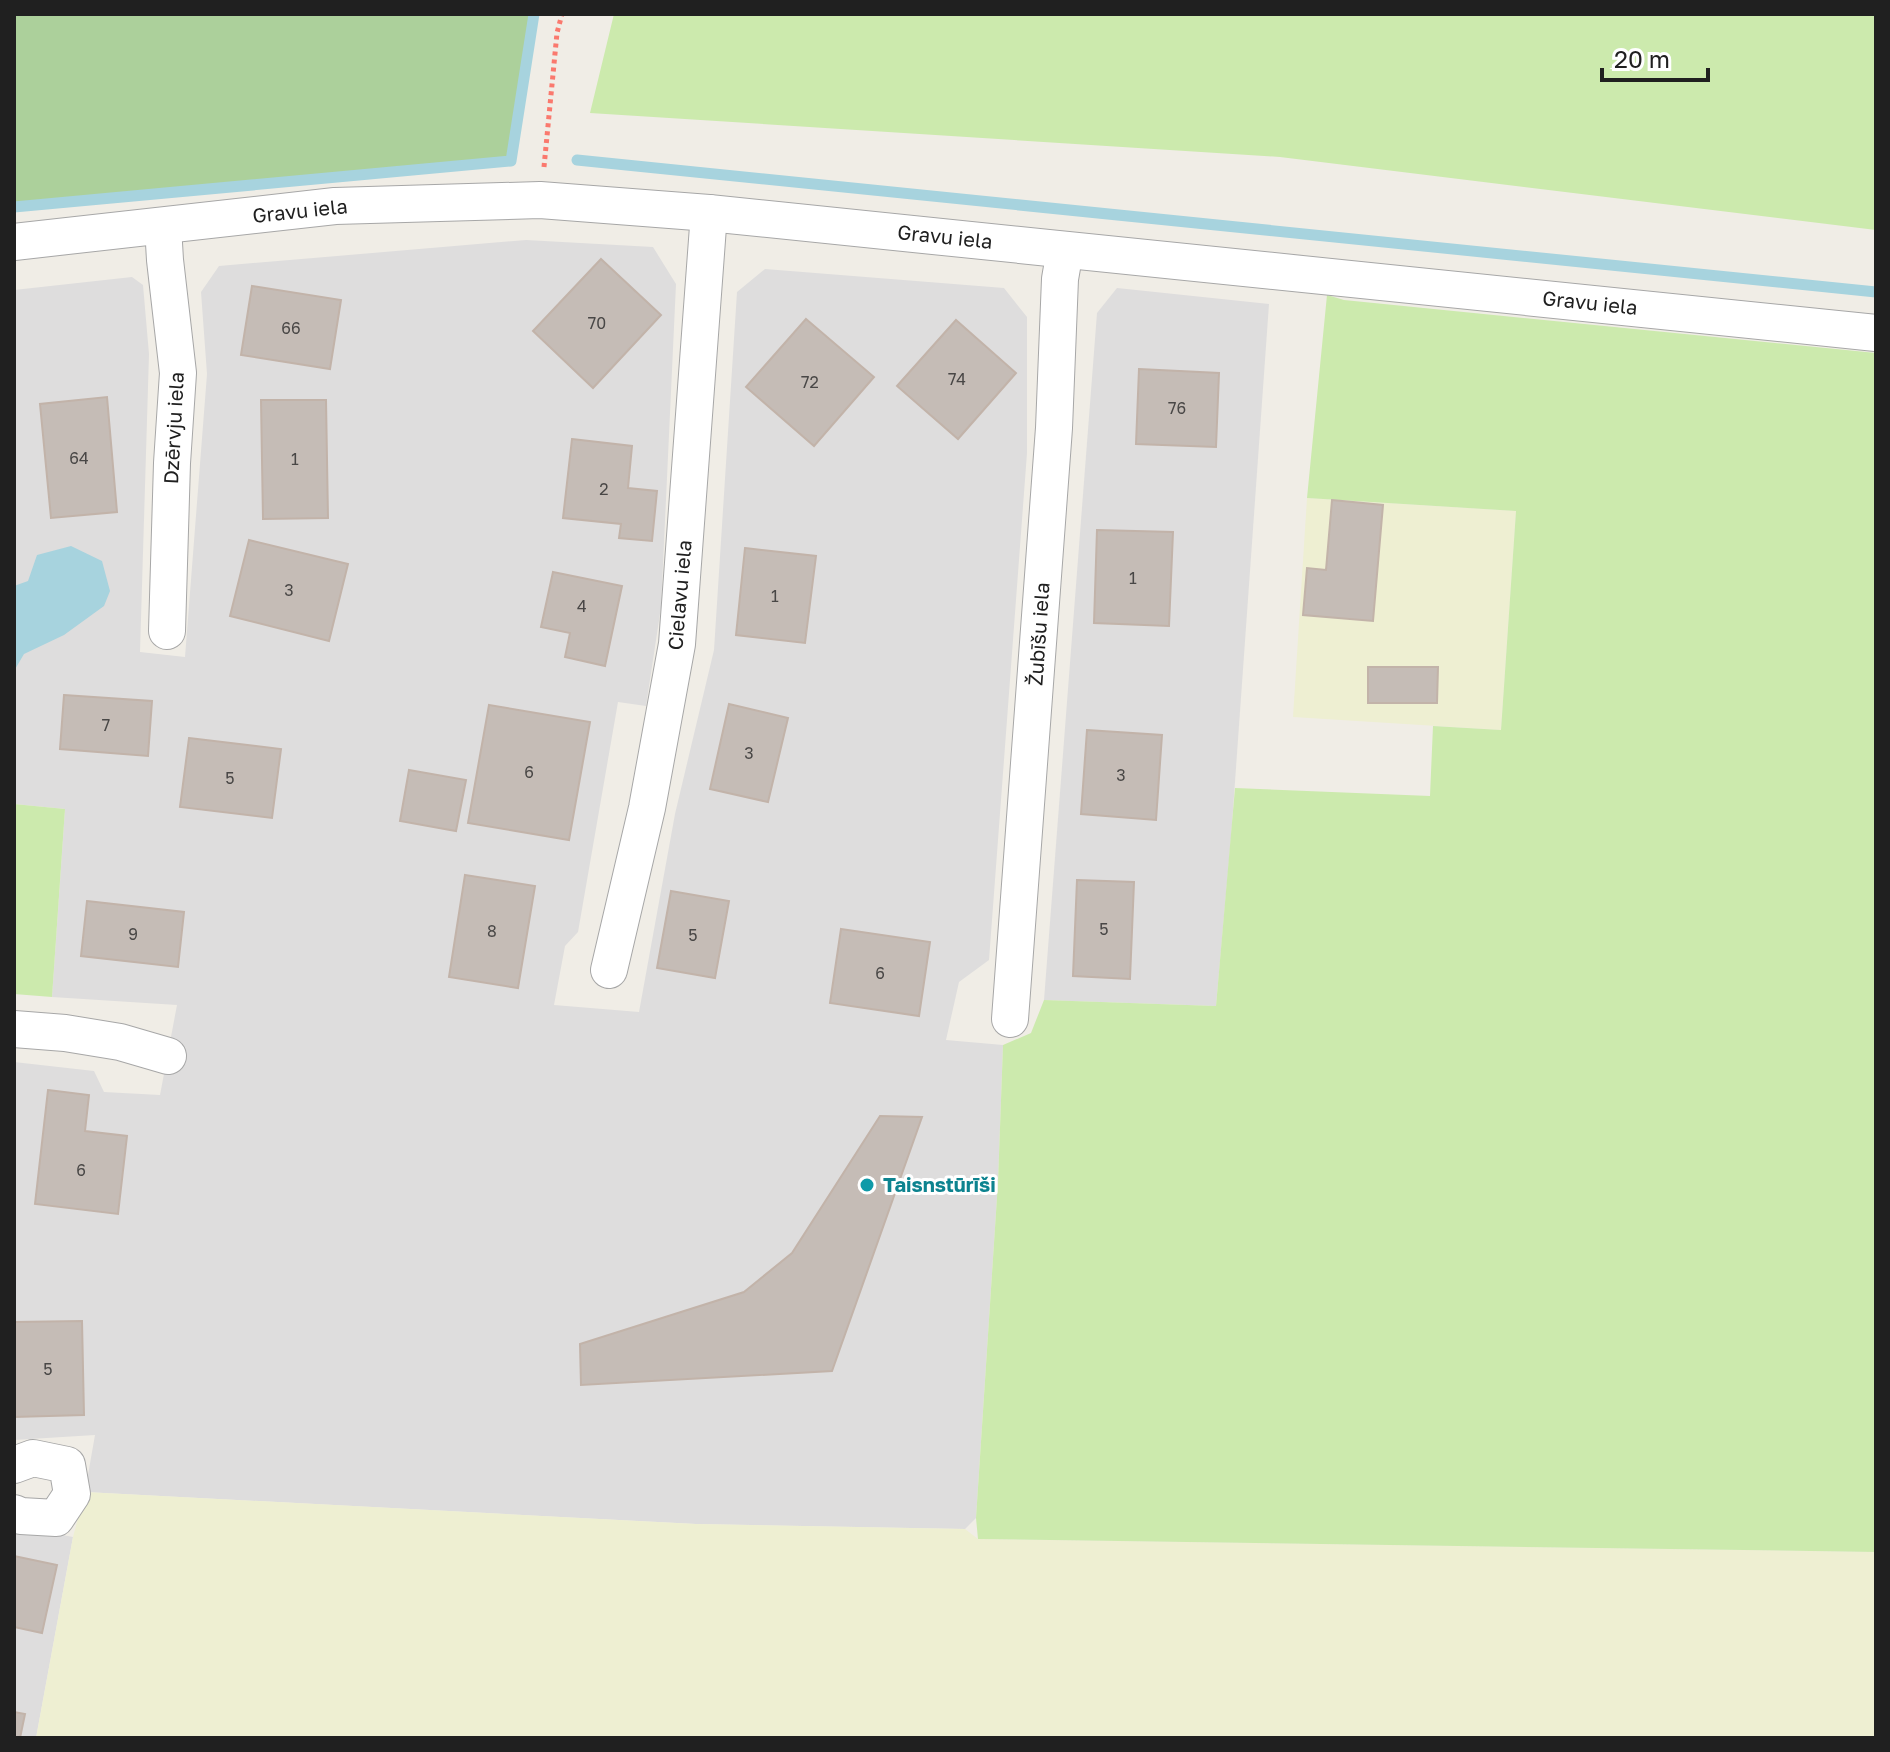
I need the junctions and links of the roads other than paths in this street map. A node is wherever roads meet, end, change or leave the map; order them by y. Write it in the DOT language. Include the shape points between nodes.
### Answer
graph roads {
  1 [pos="709,213"];
  2 [pos="163,226"];
  3 [pos="14,242"];
  4 [pos="1065,250"];
  5 [pos="1876,333"];
  6 [pos="167,631"];
  7 [pos="609,970"];
  8 [pos="1010,1019"];
  9 [pos="14,1029"];
  10 [pos="168,1056"];
  11 [pos="14,1465"];
  12 [pos="14,1513"];
  1 -- 2 [label="street, Gravu iela" via="540,200 335,206"];
  1 -- 4 [label="street, Gravu iela"];
  1 -- 7 [label="street, Cielavu iela" via="677,644 647,808"];
  2 -- 3 [label="street, Gravu iela"];
  2 -- 6 [label="street, Dzērvju iela" via="178,373"];
  4 -- 5 [label="street, Gravu iela"];
  4 -- 8 [label="street, Žubīšu iela"];
  9 -- 10 [label="street" via="120,1042"];
  11 -- 12 [label="street" via="33,1458 67,1465 72,1494 56,1518"];
}
